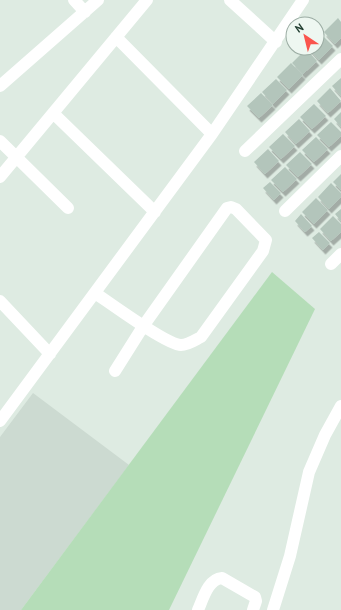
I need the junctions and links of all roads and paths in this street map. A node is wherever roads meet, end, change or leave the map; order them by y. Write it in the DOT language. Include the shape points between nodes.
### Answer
graph roads {
  1 [pos="74,0"];
  2 [pos="98,0"];
  3 [pos="147,0"];
  4 [pos="230,0"];
  5 [pos="303,0"];
  6 [pos="85,12"];
  7 [pos="116,37"];
  8 [pos="276,42"];
  9 [pos="341,59"];
  10 [pos="0,86"];
  11 [pos="53,113"];
  12 [pos="212,134"];
  13 [pos="0,141"];
  14 [pos="245,151"];
  15 [pos="341,156"];
  16 [pos="16,158"];
  17 [pos="0,176"];
  18 [pos="68,208"];
  19 [pos="285,211"];
  20 [pos="155,212"];
  21 [pos="341,254"];
  22 [pos="331,264"];
  23 [pos="95,293"];
  24 [pos="0,301"];
  25 [pos="144,325"];
  26 [pos="50,354"];
  27 [pos="115,371"];
  28 [pos="341,406"];
  29 [pos="0,421"];
  30 [pos="198,610"];
  31 [pos="253,610"];
  32 [pos="273,610"];
  1 -- 6 [label="street"];
  2 -- 6 [label="street"];
  3 -- 7 [label="street"];
  4 -- 8 [label="street"];
  5 -- 8 [label="street"];
  6 -- 10 [label="street"];
  7 -- 11 [label="street"];
  7 -- 12 [label="street"];
  8 -- 12 [label="street"];
  9 -- 14 [label="street"];
  11 -- 16 [label="street"];
  11 -- 20 [label="street"];
  12 -- 20 [label="street"];
  13 -- 16 [label="street"];
  15 -- 19 [label="street"];
  16 -- 17 [label="street"];
  16 -- 18 [label="street"];
  20 -- 23 [label="street"];
  21 -- 22 [label="street"];
  23 -- 25 [label="street"];
  23 -- 26 [label="street"];
  24 -- 26 [label="street"];
  25 -- 25 [label="street" via="227,208 231,206 236,209 266,240 266,246 201,337 191,342 176,344"];
  25 -- 27 [label="street"];
  26 -- 29 [label="street"];
  28 -- 32 [label="street" via="309,472 290,556"];
  30 -- 31 [label="street" via="212,583 217,578 222,578 255,597"];
}
